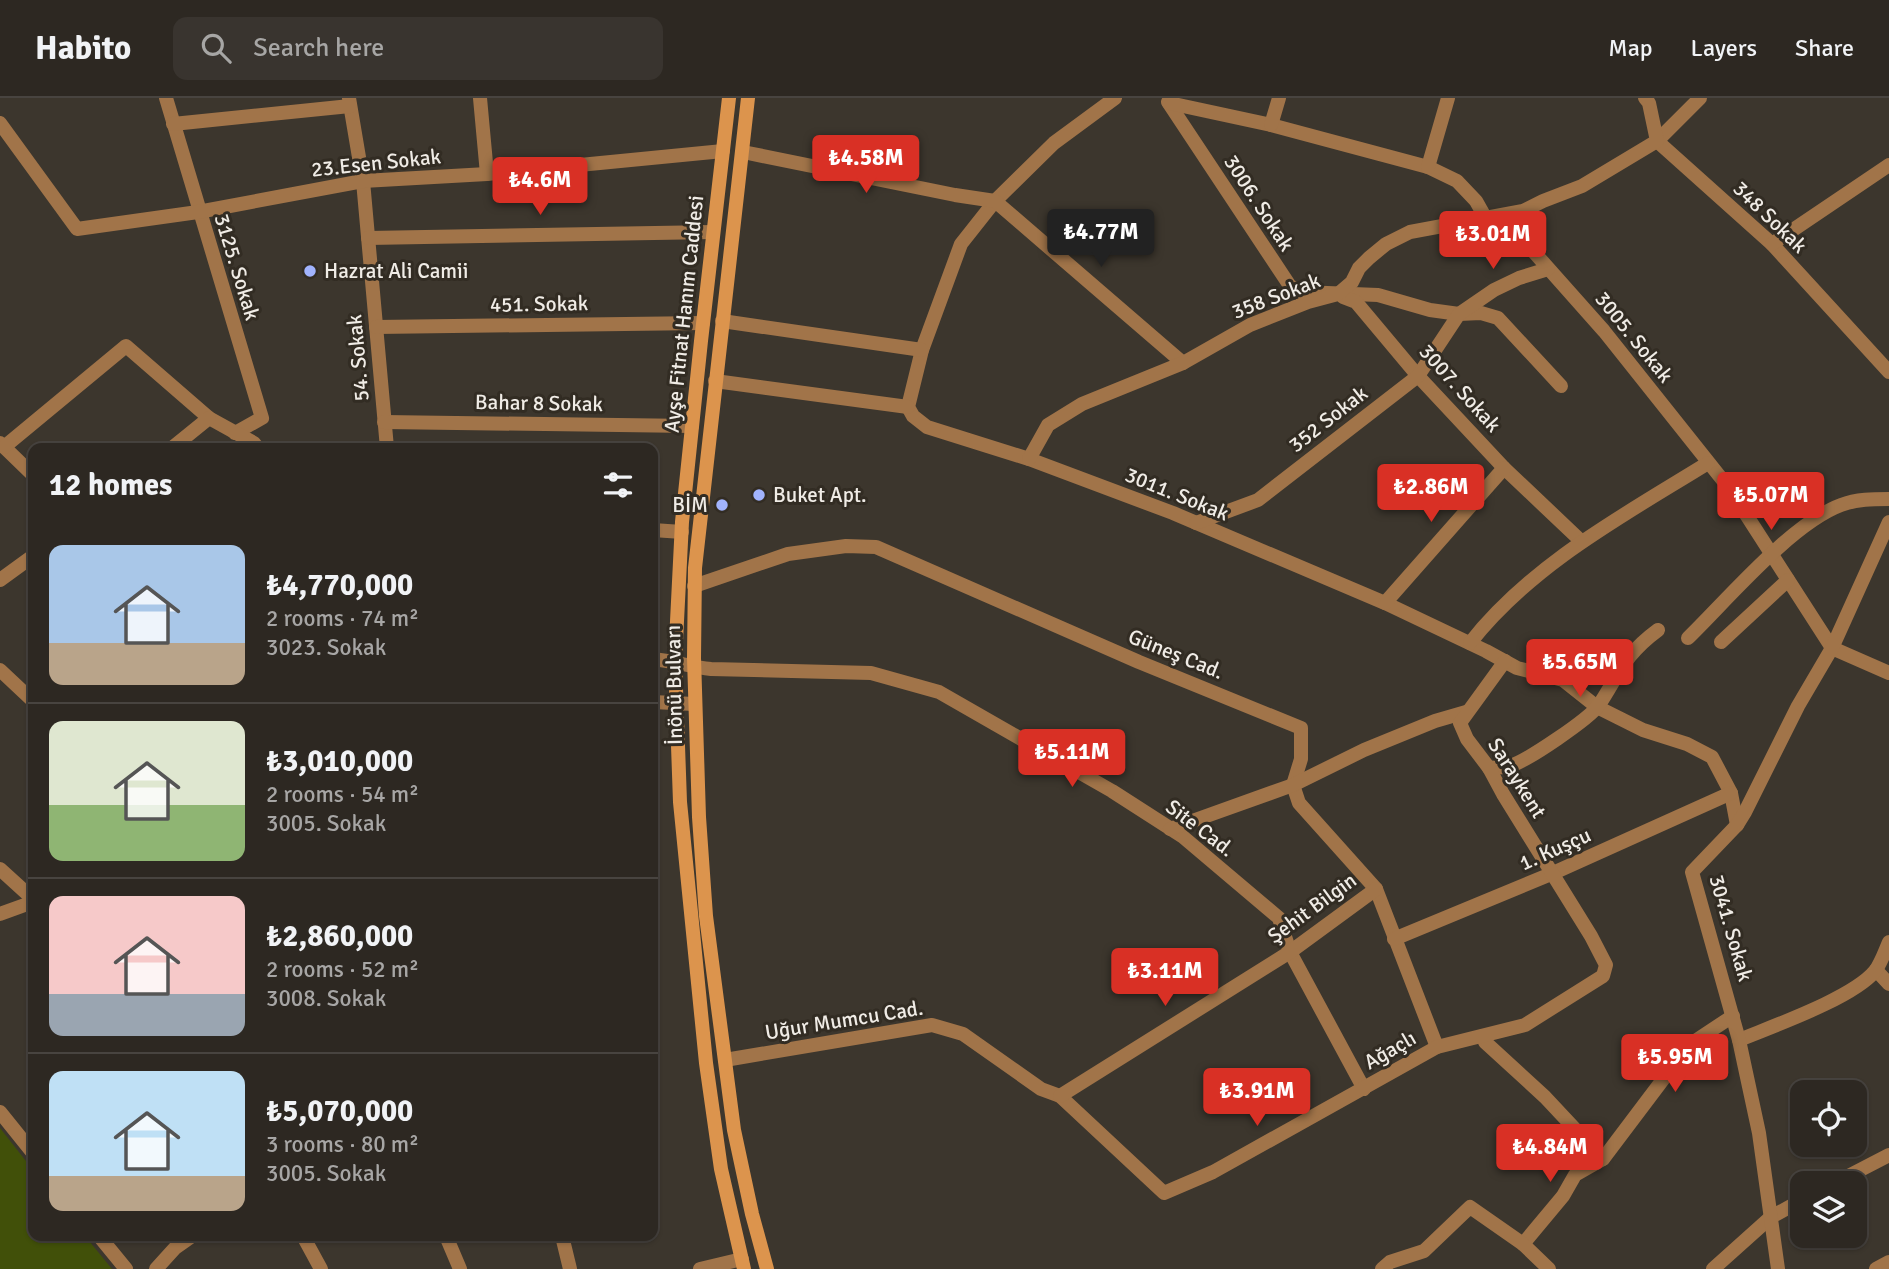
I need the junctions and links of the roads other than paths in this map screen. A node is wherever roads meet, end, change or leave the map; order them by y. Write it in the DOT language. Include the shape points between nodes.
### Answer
graph roads {
  1 [pos="166,98"];
  2 [pos="480,98"];
  3 [pos="729,98"];
  4 [pos="748,98"];
  5 [pos="1115,98"];
  6 [pos="1279,98"];
  7 [pos="1448,98"];
  8 [pos="1645,98"];
  9 [pos="1700,98"];
  10 [pos="1167,101"];
  11 [pos="350,102"];
  12 [pos="0,123"];
  13 [pos="173,124"];
  14 [pos="1271,125"];
  15 [pos="1657,141"];
  16 [pos="723,151"];
  17 [pos="743,152"];
  18 [pos="1889,165"];
  19 [pos="1428,167"];
  20 [pos="487,174"];
  21 [pos="363,181"];
  22 [pos="995,201"];
  23 [pos="198,212"];
  24 [pos="1485,217"];
  25 [pos="713,232"];
  26 [pos="368,238"];
  27 [pos="1772,244"];
  28 [pos="1548,269"];
  29 [pos="1338,295"];
  30 [pos="1459,314"];
  31 [pos="722,321"];
  32 [pos="703,323"];
  33 [pos="376,327"];
  34 [pos="922,350"];
  35 [pos="1183,363"];
  36 [pos="1889,372"];
  37 [pos="1418,376"];
  38 [pos="715,381"];
  39 [pos="1561,386"];
  40 [pos="908,407"];
  41 [pos="209,418"];
  42 [pos="384,422"];
  43 [pos="692,426"];
  44 [pos="235,433"];
  45 [pos="178,443"];
  46 [pos="254,443"];
  47 [pos="386,443"];
  48 [pos="2,445"];
  49 [pos="1029,459"];
  50 [pos="1708,463"];
  51 [pos="1504,468"];
  52 [pos="28,470"];
  53 [pos="1889,499"];
  54 [pos="1889,522"];
  55 [pos="1196,523"];
  56 [pos="658,530"];
  57 [pos="682,532"];
  58 [pos="1581,541"];
  59 [pos="1772,555"];
  60 [pos="28,560"];
  61 [pos="0,580"];
  62 [pos="1788,580"];
  63 [pos="694,586"];
  64 [pos="1385,603"];
  65 [pos="1658,630"];
  66 [pos="1688,638"];
  67 [pos="1721,642"];
  68 [pos="1470,643"];
  69 [pos="1832,648"];
  70 [pos="658,659"];
  71 [pos="675,661"];
  72 [pos="1505,661"];
  73 [pos="694,667"];
  74 [pos="0,670"];
  75 [pos="1889,673"];
  76 [pos="28,696"];
  77 [pos="658,702"];
  78 [pos="678,703"];
  79 [pos="694,704"];
  80 [pos="1597,708"];
  81 [pos="1466,712"];
  82 [pos="1489,768"];
  83 [pos="1293,785"];
  84 [pos="1731,793"];
  85 [pos="1737,825"];
  86 [pos="1170,829"];
  87 [pos="0,869"];
  88 [pos="1551,874"];
  89 [pos="1376,889"];
  90 [pos="28,896"];
  91 [pos="28,903"];
  92 [pos="0,914"];
  93 [pos="1394,939"];
  94 [pos="1889,942"];
  95 [pos="1290,952"];
  96 [pos="1876,970"];
  97 [pos="1603,976"];
  98 [pos="1889,984"];
  99 [pos="1733,1016"];
  100 [pos="1483,1036"];
  101 [pos="1739,1040"];
  102 [pos="1437,1047"];
  103 [pos="725,1060"];
  104 [pos="1364,1089"];
  105 [pos="1060,1096"];
  106 [pos="0,1112"];
  107 [pos="28,1147"];
  108 [pos="1889,1155"];
  109 [pos="1603,1159"];
  110 [pos="1858,1171"];
  111 [pos="1164,1193"];
  112 [pos="1790,1207"];
  113 [pos="1771,1217"];
  114 [pos="103,1241"];
  115 [pos="185,1241"];
  116 [pos="306,1241"];
  117 [pos="448,1241"];
  118 [pos="563,1241"];
  119 [pos="1523,1244"];
  120 [pos="1889,1262"];
  121 [pos="743,1264"];
  122 [pos="126,1269"];
  123 [pos="156,1269"];
  124 [pos="321,1269"];
  125 [pos="460,1269"];
  126 [pos="570,1269"];
  127 [pos="700,1269"];
  128 [pos="767,1269"];
  129 [pos="1382,1269"];
  130 [pos="1549,1269"];
  131 [pos="1713,1269"];
  132 [pos="1778,1269"];
  133 [pos="1876,1269"];
  1 -- 13 [label="street, 3125. Sokak"];
  2 -- 20 [label="street"];
  3 -- 16 [label="main road, Ayşe Fitnat Hanım Caddesi"];
  4 -- 17 [label="main road, İnönü Bulvarı"];
  5 -- 22 [label="street" via="1054,143"];
  6 -- 14 [label="street"];
  7 -- 19 [label="street"];
  8 -- 15 [label="street"];
  9 -- 15 [label="street"];
  10 -- 14 [label="street, 3005. Sokak"];
  10 -- 29 [label="street, 3006. Sokak" via="1290,286 1302,292"];
  11 -- 13 [label="street"];
  11 -- 21 [label="street, 54. Sokak"];
  12 -- 23 [label="street, 23.Esen Sokak" via="77,229"];
  13 -- 23 [label="street, 3125. Sokak"];
  14 -- 19 [label="street, 3005. Sokak"];
  15 -- 24 [label="street, 358 Sokak" via="1582,186 1523,211"];
  15 -- 27 [label="street, 348 Sokak"];
  16 -- 20 [label="street, 23.Esen Sokak"];
  16 -- 25 [label="main road, Ayşe Fitnat Hanım Caddesi"];
  17 -- 22 [label="street"];
  17 -- 31 [label="main road, İnönü Bulvarı"];
  18 -- 27 [label="street"];
  19 -- 24 [label="street, 3005. Sokak" via="1457,181"];
  20 -- 21 [label="street, 23.Esen Sokak"];
  21 -- 23 [label="street, 23.Esen Sokak"];
  21 -- 26 [label="street, 54. Sokak"];
  22 -- 34 [label="street" via="961,244"];
  22 -- 35 [label="street"];
  23 -- 44 [label="street, 3125. Sokak" via="262,418"];
  24 -- 28 [label="street, 3005. Sokak" via="1525,242"];
  24 -- 29 [label="street, 358 Sokak" via="1410,232 1386,244"];
  25 -- 26 [label="street"];
  25 -- 32 [label="main road, Ayşe Fitnat Hanım Caddesi"];
  26 -- 33 [label="street, 54. Sokak"];
  27 -- 36 [label="street, 348 Sokak"];
  28 -- 30 [label="street" via="1494,290"];
  28 -- 50 [label="street, 3005. Sokak" via="1604,331"];
  29 -- 30 [label="street, 3006. Sokak" via="1378,295"];
  29 -- 35 [label="street, 358 Sokak" via="1250,326"];
  29 -- 37 [label="street, 3007. Sokak" via="1356,303"];
  30 -- 37 [label="street, 352 Sokak"];
  30 -- 39 [label="street, 3006. Sokak" via="1498,318"];
  31 -- 34 [label="street"];
  31 -- 38 [label="main road, İnönü Bulvarı"];
  32 -- 33 [label="street, 451. Sokak"];
  32 -- 43 [label="main road, Ayşe Fitnat Hanım Caddesi"];
  33 -- 42 [label="street, 54. Sokak"];
  34 -- 40 [label="street"];
  35 -- 49 [label="street, 358 Sokak" via="1082,404 1048,425"];
  37 -- 51 [label="street, 3007. Sokak"];
  37 -- 55 [label="street, 352 Sokak" via="1258,500"];
  38 -- 40 [label="street"];
  38 -- 63 [label="main road, İnönü Bulvarı"];
  40 -- 49 [label="street, 3011. Sokak" via="927,428"];
  41 -- 44 [label="street"];
  41 -- 45 [label="street"];
  41 -- 48 [label="street" via="126,345"];
  42 -- 43 [label="street, Bahar 8 Sokak"];
  42 -- 47 [label="street, 54. Sokak"];
  43 -- 57 [label="main road, Ayşe Fitnat Hanım Caddesi"];
  44 -- 46 [label="street"];
  48 -- 52 [label="street"];
  49 -- 55 [label="street, 3011. Sokak"];
  50 -- 58 [label="street"];
  50 -- 59 [label="street, 3005. Sokak"];
  51 -- 58 [label="street, 3007. Sokak"];
  51 -- 64 [label="street"];
  53 -- 59 [label="street" via="1866,498 1840,505 1802,528"];
  54 -- 69 [label="street, 3041. Sokak"];
  55 -- 64 [label="street, 3011. Sokak"];
  56 -- 57 [label="street"];
  57 -- 71 [label="main road, Ayşe Fitnat Hanım Caddesi"];
  58 -- 68 [label="street" via="1491,616"];
  59 -- 62 [label="street, 3005. Sokak"];
  59 -- 66 [label="street"];
  60 -- 61 [label="street"];
  62 -- 67 [label="street"];
  62 -- 69 [label="street, 3005. Sokak"];
  63 -- 73 [label="main road, İnönü Bulvarı"];
  63 -- 83 [label="street, Güneş Cad." via="788,554 876,547 1301,728 1301,760"];
  64 -- 68 [label="street, 3011. Sokak"];
  65 -- 80 [label="street" via="1623,663"];
  68 -- 72 [label="street, 3011. Sokak"];
  69 -- 75 [label="street"];
  69 -- 85 [label="street, 3041. Sokak"];
  70 -- 71 [label="street"];
  71 -- 73 [label="street, Site Cad."];
  71 -- 78 [label="main road, İnönü Bulvarı"];
  72 -- 80 [label="street, 3011. Sokak" via="1563,680"];
  72 -- 81 [label="street"];
  73 -- 79 [label="main road, İnönü Bulvarı"];
  73 -- 86 [label="street, Site Cad." via="871,673 939,692"];
  74 -- 76 [label="street"];
  77 -- 78 [label="street"];
  78 -- 79 [label="street"];
  78 -- 121 [label="main road, İnönü Bulvarı" via="680,802 704,1053 721,1169"];
  79 -- 103 [label="main road, İnönü Bulvarı" via="706,916"];
  80 -- 82 [label="street" via="1532,754 1510,766"];
  80 -- 84 [label="street, 3011. Sokak" via="1712,757"];
  81 -- 82 [label="street, Saraykent" via="1460,723"];
  81 -- 83 [label="street" via="1364,750"];
  82 -- 88 [label="street, Saraykent"];
  83 -- 86 [label="street"];
  83 -- 89 [label="street" via="1299,803"];
  84 -- 85 [label="street, 3011. Sokak"];
  84 -- 88 [label="street, 1. Kuşçu"];
  85 -- 99 [label="street, 3041. Sokak" via="1692,872"];
  86 -- 95 [label="street, Site Cad." via="1279,918"];
  87 -- 90 [label="street"];
  88 -- 93 [label="street, 1. Kuşçu"];
  88 -- 97 [label="street, Saraykent" via="1606,965"];
  89 -- 93 [label="street"];
  89 -- 95 [label="street, Şehit Bilgin"];
  91 -- 92 [label="street"];
  93 -- 102 [label="street"];
  94 -- 96 [label="street"];
  95 -- 104 [label="street, Site Cad."];
  95 -- 105 [label="street, Şehit Bilgin"];
  96 -- 98 [label="street"];
  96 -- 101 [label="street" via="1861,984 1815,1008"];
  97 -- 100 [label="street, Ağaçlı" via="1525,1025"];
  99 -- 101 [label="street, 3041. Sokak"];
  99 -- 109 [label="street" via="1689,1045"];
  100 -- 102 [label="street, Ağaçlı"];
  100 -- 109 [label="street"];
  101 -- 113 [label="street, 3041. Sokak"];
  102 -- 104 [label="street, Ağaçlı"];
  103 -- 105 [label="street, Uğur Mumcu Cad." via="932,1025 963,1034 1041,1089"];
  103 -- 128 [label="main road, İnönü Bulvarı" via="734,1130"];
  104 -- 111 [label="street, Ağaçlı" via="1213,1172"];
  105 -- 111 [label="street, Uğur Mumcu Cad."];
  106 -- 107 [label="street"];
  108 -- 110 [label="street"];
  109 -- 119 [label="street" via="1575,1175"];
  112 -- 113 [label="street"];
  113 -- 131 [label="street"];
  113 -- 132 [label="street, 3041. Sokak"];
  114 -- 122 [label="street"];
  115 -- 123 [label="street"];
  116 -- 124 [label="street"];
  117 -- 125 [label="street"];
  118 -- 126 [label="street"];
  119 -- 129 [label="street" via="1470,1206 1424,1251"];
  119 -- 130 [label="street"];
  120 -- 133 [label="street"];
  121 -- 127 [label="street"];
}
